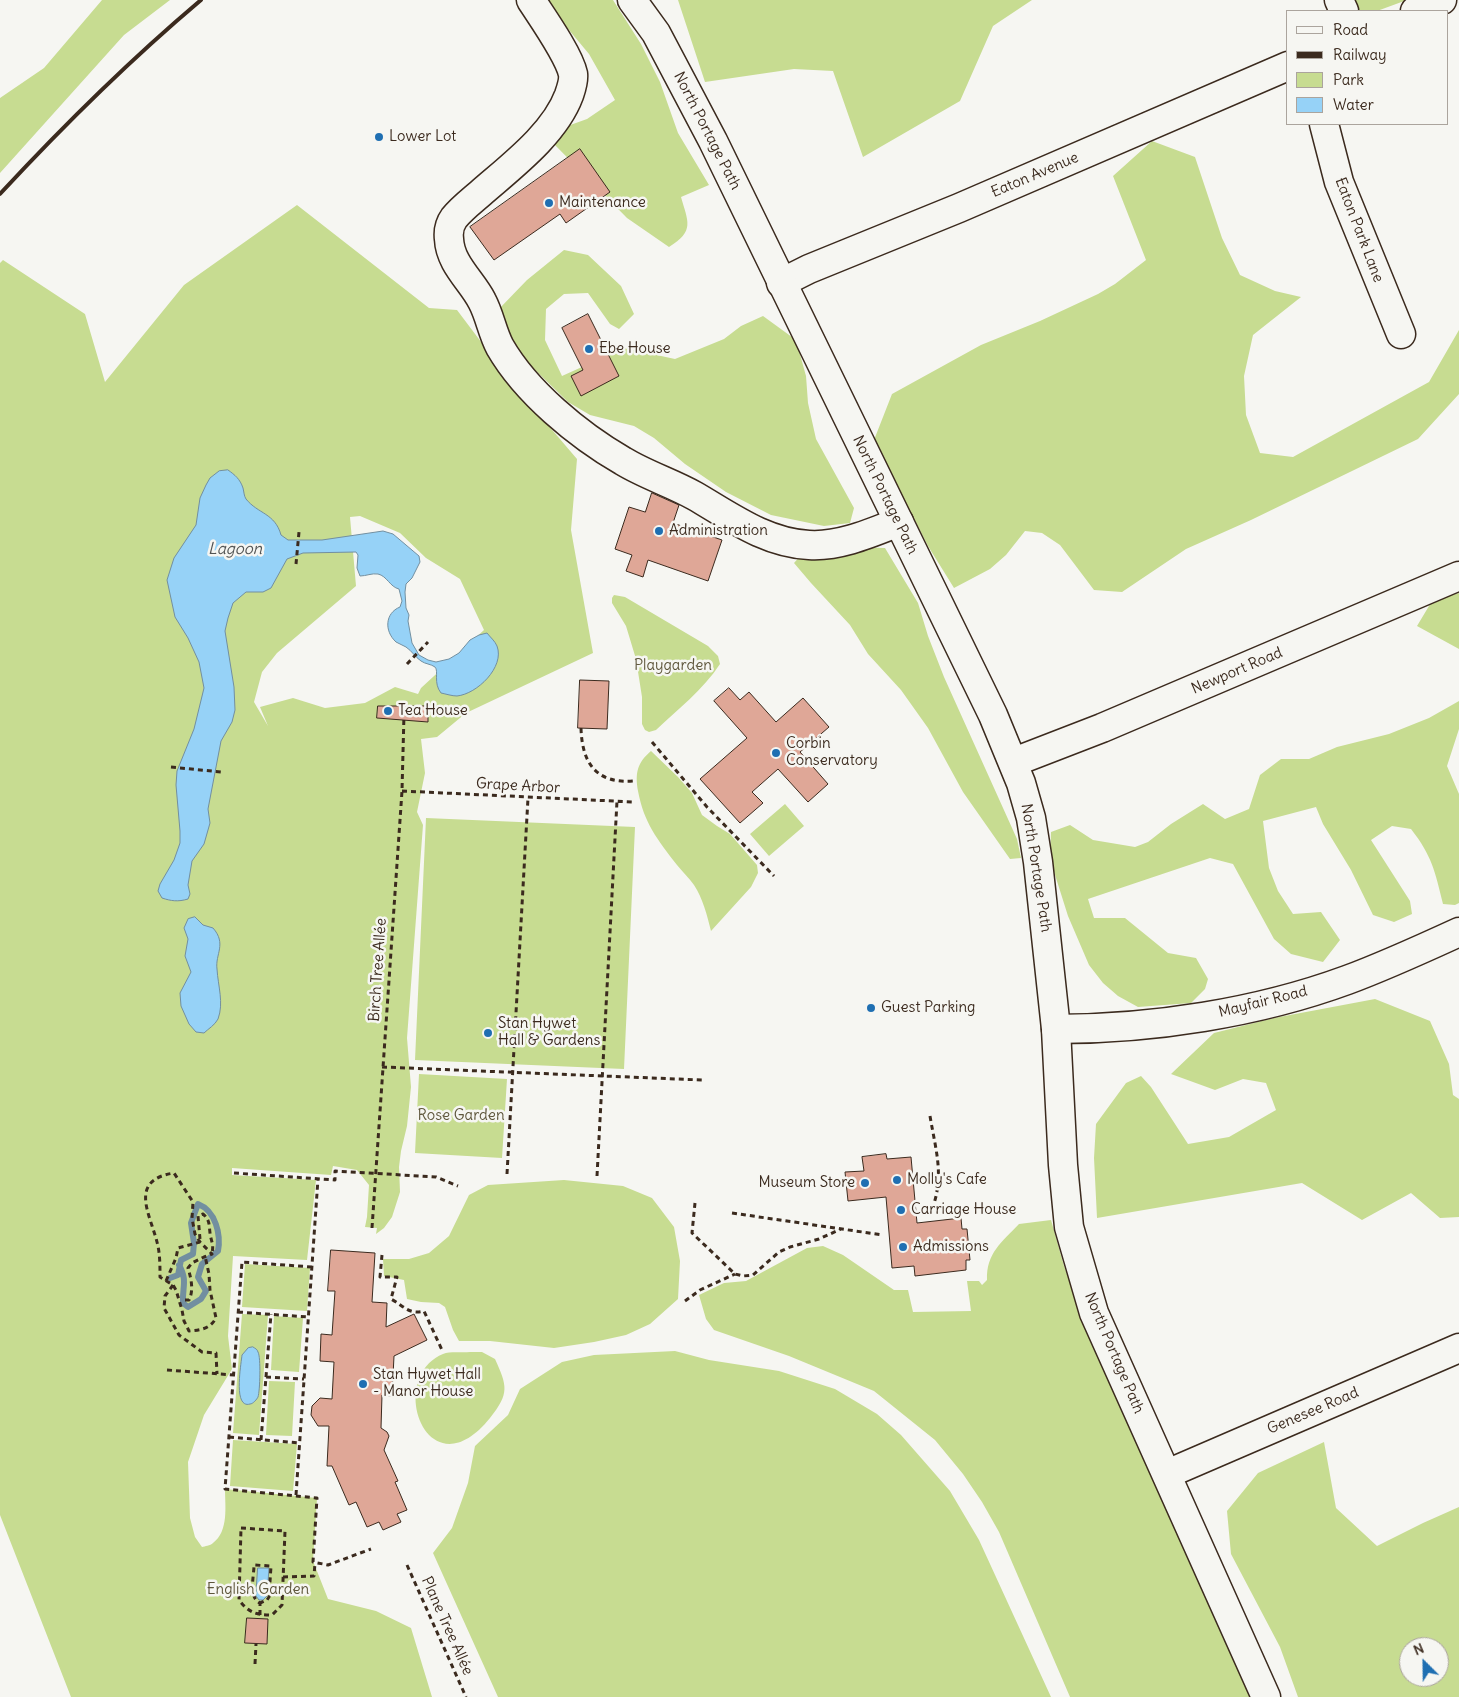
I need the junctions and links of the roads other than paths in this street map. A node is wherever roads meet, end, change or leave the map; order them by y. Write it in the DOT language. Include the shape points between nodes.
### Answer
graph roads {
  1 [pos="531,0"];
  2 [pos="632,0"];
  3 [pos="1442,0"];
  4 [pos="1417,10"];
  5 [pos="1286,67"];
  6 [pos="1324,125"];
  7 [pos="781,283"];
  8 [pos="1401,334"];
  9 [pos="899,522"];
  10 [pos="1459,576"];
  11 [pos="1014,762"];
  12 [pos="1459,932"];
  13 [pos="1056,1029"];
  14 [pos="1459,1348"];
  15 [pos="1167,1474"];
  16 [pos="1266,1697"];
  1 -- 9 [label="street" via="573,74 569,94 549,129 462,209 448,231 452,254 479,295 499,345 512,365 562,418 593,442 624,462 769,537 789,544 811,546 862,536"];
  2 -- 7 [label="street, North Portage Path" via="678,72"];
  3 -- 4 [label="street"];
  5 -- 7 [label="street, Eaton Avenue"];
  6 -- 8 [label="street, Eaton Park Lane" via="1339,182"];
  7 -- 9 [label="street, North Portage Path"];
  9 -- 11 [label="street, North Portage Path"];
  10 -- 11 [label="street, Newport Road" via="1102,728"];
  11 -- 13 [label="street, North Portage Path" via="1031,818 1038,862"];
  12 -- 13 [label="street, Mayfair Road" via="1346,980 1281,1000 1161,1024"];
  13 -- 15 [label="street, North Portage Path" via="1069,1226 1094,1313"];
  14 -- 15 [label="street, Genesee Road"];
  15 -- 16 [label="street, North Portage Path"];
}
